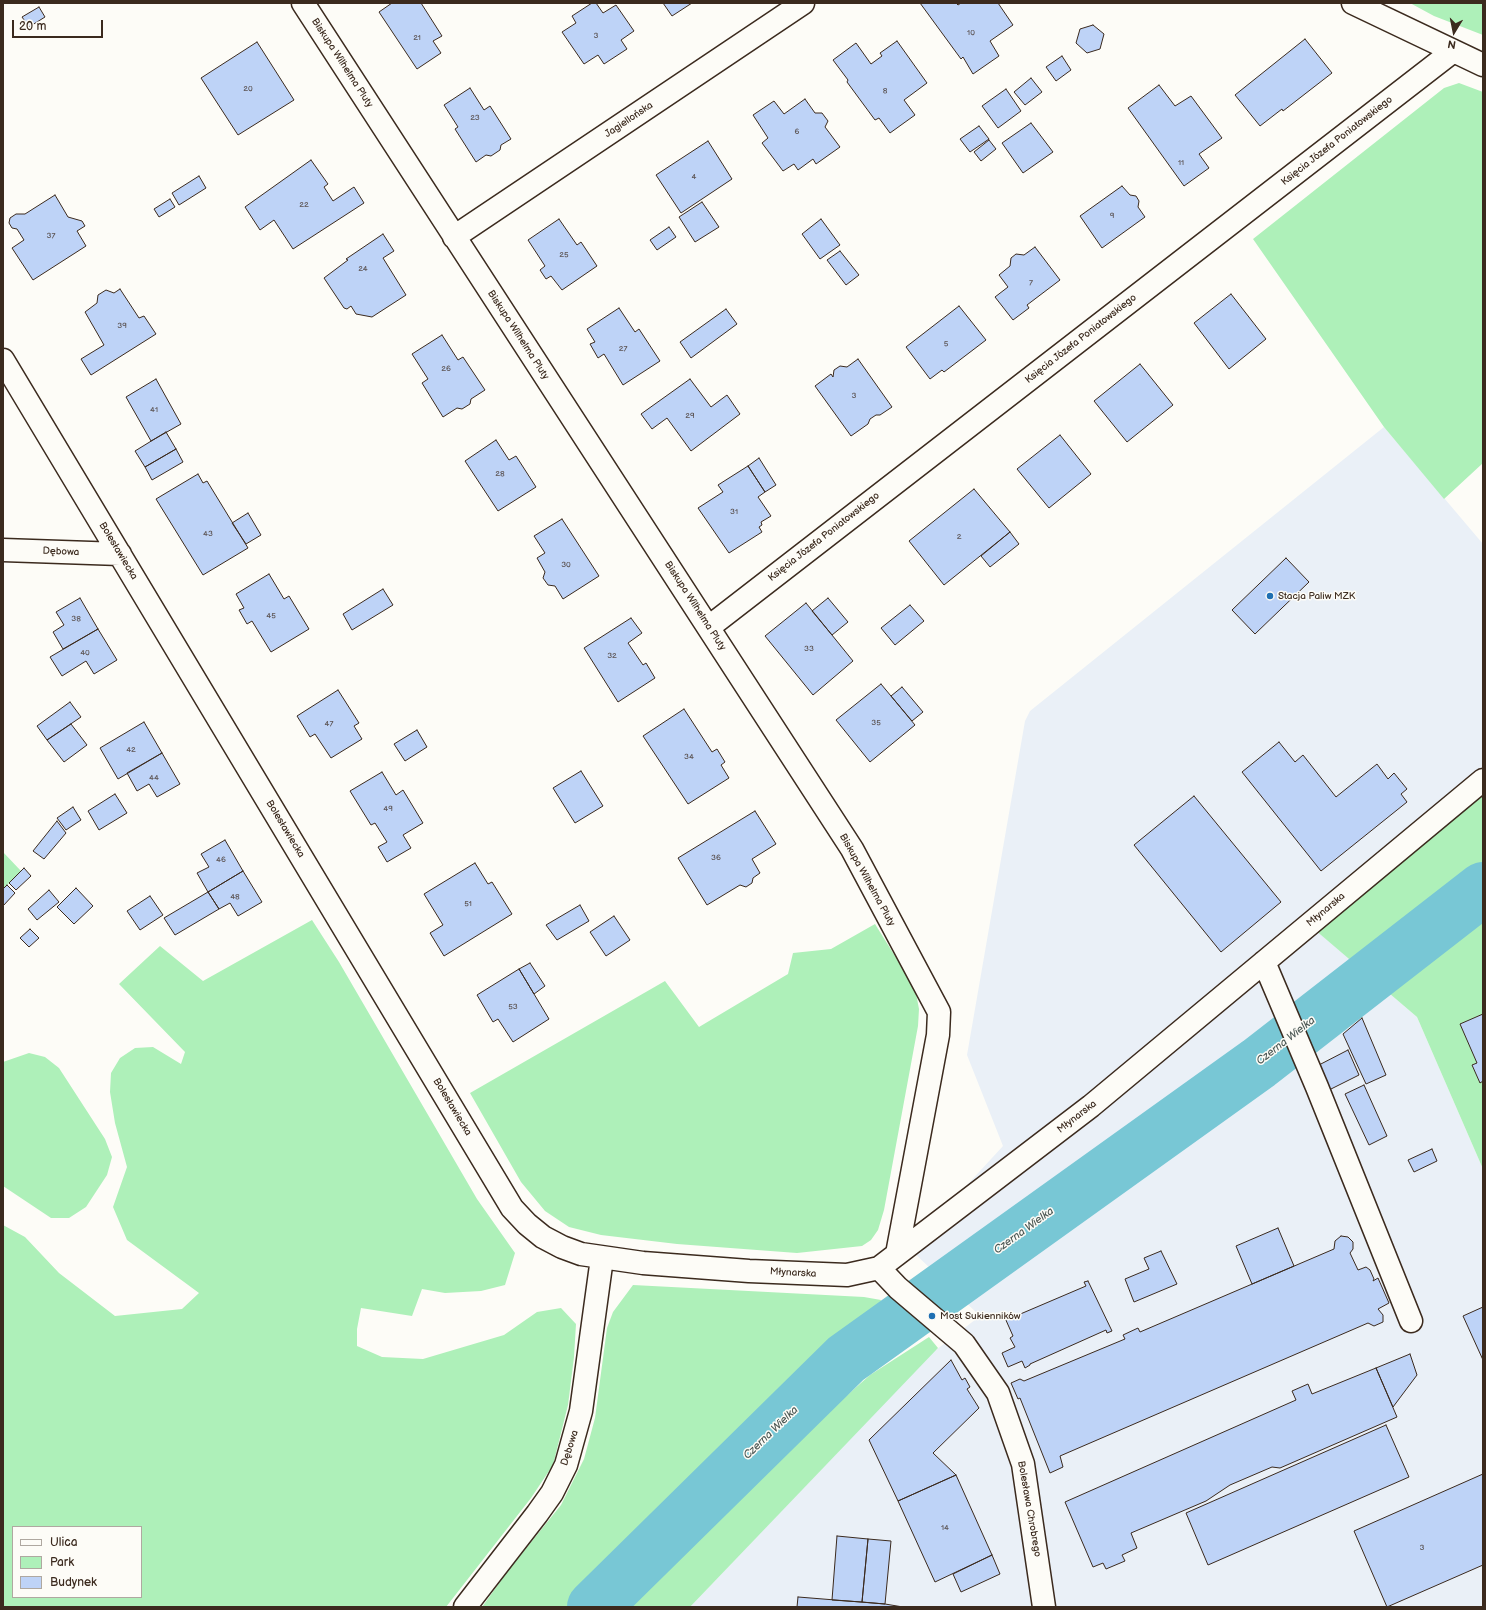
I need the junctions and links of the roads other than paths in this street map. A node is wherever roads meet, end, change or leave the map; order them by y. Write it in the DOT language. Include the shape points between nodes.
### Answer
graph roads {
  1 [pos="303,3"];
  2 [pos="803,3"];
  3 [pos="1352,3"];
  4 [pos="1452,52"];
  5 [pos="1483,65"];
  6 [pos="454,237"];
  7 [pos="3,360"];
  8 [pos="3,550"];
  9 [pos="120,554"];
  10 [pos="709,627"];
  11 [pos="1483,780"];
  12 [pos="1264,962"];
  13 [pos="897,1254"];
  14 [pos="602,1258"];
  15 [pos="879,1268"];
  16 [pos="1411,1321"];
  17 [pos="465,1607"];
  18 [pos="1044,1607"];
  1 -- 6 [label="street, Biskupa Wilhelma Pluty"];
  2 -- 6 [label="street, Jagiellońska"];
  3 -- 4 [label="street"];
  4 -- 5 [label="street"];
  4 -- 10 [label="street, Księcia Józefa Poniatowskiego"];
  6 -- 10 [label="street, Biskupa Wilhelma Pluty"];
  7 -- 9 [label="street, Bolesławiecka"];
  8 -- 9 [label="street, Dębowa"];
  9 -- 14 [label="street, Bolesławiecka" via="512,1208 543,1237 562,1247"];
  10 -- 13 [label="street, Biskupa Wilhelma Pluty" via="852,849 939,1012 938,1035"];
  11 -- 12 [label="street, Młynarska"];
  12 -- 13 [label="street, Młynarska" via="1091,1106"];
  12 -- 16 [label="street" via="1317,1086"];
  13 -- 15 [label="street, Młynarska"];
  14 -- 15 [label="street, Młynarska" via="689,1267 828,1275 847,1275"];
  14 -- 17 [label="street, Dębowa" via="581,1411 566,1465 552,1493"];
  15 -- 18 [label="street, Bolesława Chrobrego" via="898,1288 964,1344 998,1393 1023,1464"];
}
